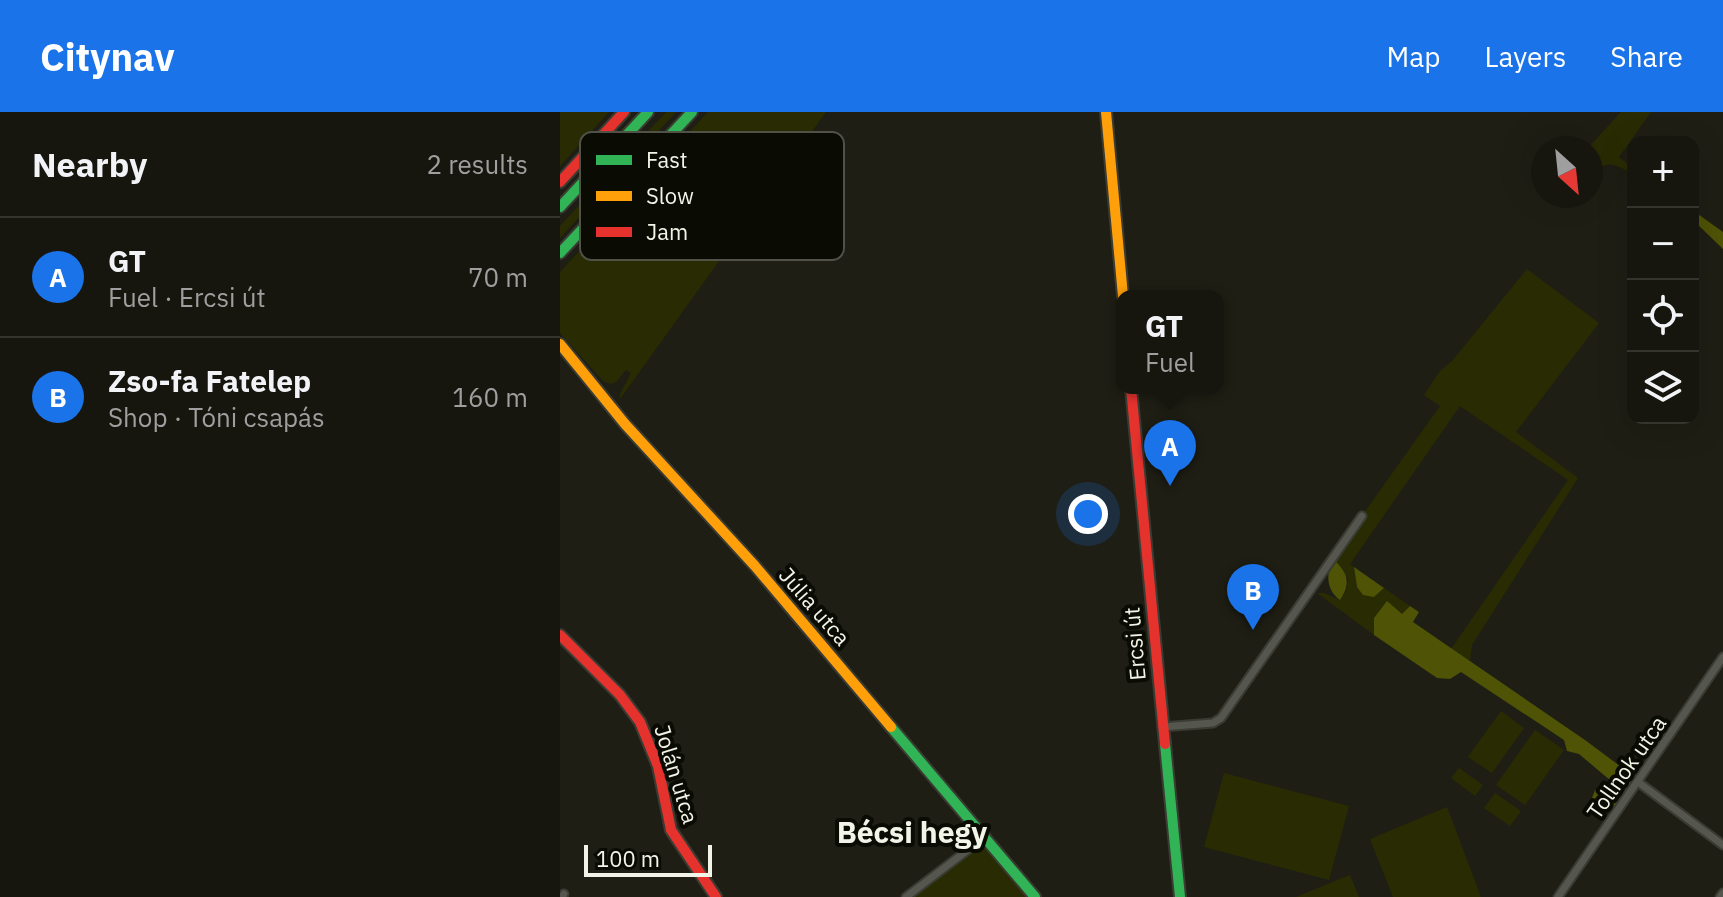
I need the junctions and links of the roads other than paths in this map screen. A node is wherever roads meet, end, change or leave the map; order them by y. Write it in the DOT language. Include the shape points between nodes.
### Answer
graph roads {
  1 [pos="624,112"];
  2 [pos="648,112"];
  3 [pos="692,112"];
  4 [pos="1107,112"];
  5 [pos="606,132"];
  6 [pos="629,132"];
  7 [pos="673,132"];
  8 [pos="580,160"];
  9 [pos="560,182"];
  10 [pos="580,185"];
  11 [pos="560,207"];
  12 [pos="580,232"];
  13 [pos="560,253"];
  14 [pos="1122,290"];
  15 [pos="560,344"];
  16 [pos="1132,394"];
  17 [pos="1362,516"];
  18 [pos="560,635"];
  19 [pos="1723,657"];
  20 [pos="1719,669"];
  21 [pos="1162,727"];
  22 [pos="1638,782"];
  23 [pos="986,836"];
  24 [pos="1723,845"];
  25 [pos="716,897"];
  26 [pos="906,897"];
  27 [pos="1035,897"];
  28 [pos="1180,897"];
  29 [pos="1558,897"];
  1 -- 5 [label="main road"];
  2 -- 6 [label="main road"];
  3 -- 7 [label="main road"];
  4 -- 14 [label="main road"];
  8 -- 9 [label="main road"];
  10 -- 11 [label="main road"];
  12 -- 13 [label="main road"];
  15 -- 23 [label="main road, Júlia utca"];
  16 -- 21 [label="main road, Ercsi út"];
  17 -- 21 [label="street" via="1221,718"];
  18 -- 25 [label="main road, Jolán utca" via="640,722 658,766 671,830"];
  19 -- 20 [label="street, Tollnok utca"];
  20 -- 22 [label="street, Tollnok utca"];
  21 -- 28 [label="main road, Ercsi út"];
  22 -- 24 [label="street"];
  22 -- 29 [label="street, Tollnok utca"];
  23 -- 26 [label="street"];
  23 -- 27 [label="main road, Júlia utca"];
}
